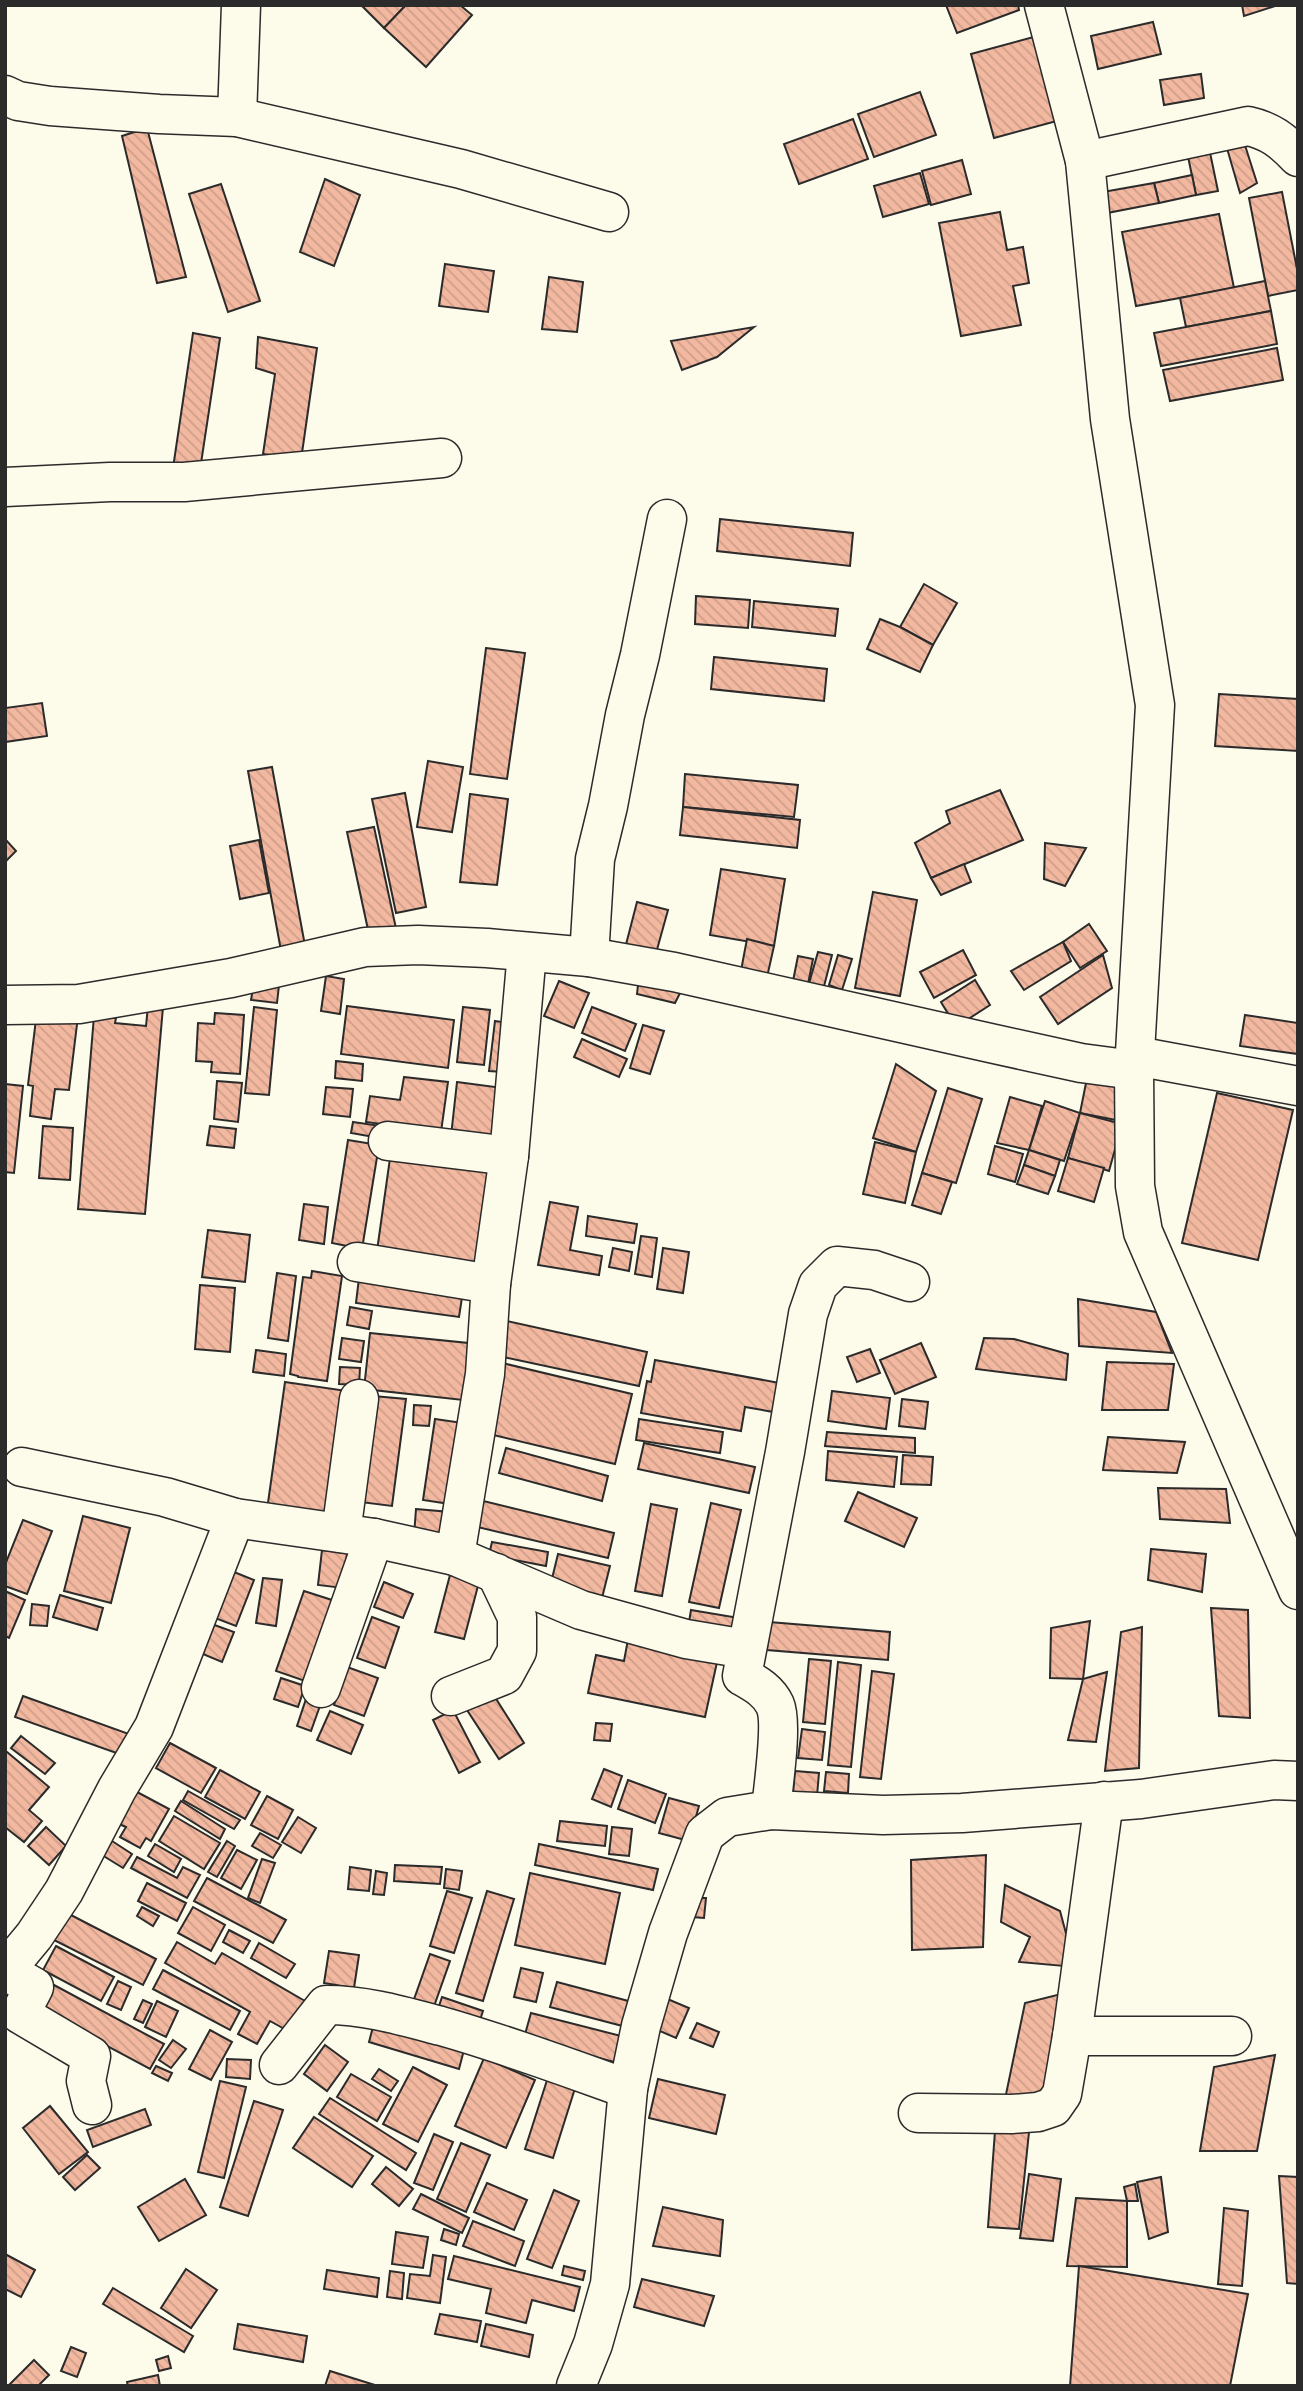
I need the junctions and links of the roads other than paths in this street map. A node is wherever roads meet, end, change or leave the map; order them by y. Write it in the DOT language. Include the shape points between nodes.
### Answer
graph roads {
  1 [pos="241,5"];
  2 [pos="1044,5"];
  3 [pos="5,95"];
  4 [pos="237,117"];
  5 [pos="1298,157"];
  6 [pos="1085,161"];
  7 [pos="609,212"];
  8 [pos="442,458"];
  9 [pos="5,487"];
  10 [pos="667,519"];
  11 [pos="527,952"];
  12 [pos="589,957"];
  13 [pos="5,1005"];
  14 [pos="1135,1063"];
  15 [pos="1298,1086"];
  16 [pos="388,1141"];
  17 [pos="509,1156"];
  18 [pos="357,1262"];
  19 [pos="910,1282"];
  20 [pos="491,1284"];
  21 [pos="359,1399"];
  22 [pos="22,1467"];
  23 [pos="236,1518"];
  24 [pos="358,1535"];
  25 [pos="455,1556"];
  26 [pos="496,1573"];
  27 [pos="1298,1590"];
  28 [pos="746,1649"];
  29 [pos="321,1688"];
  30 [pos="452,1696"];
  31 [pos="1298,1781"];
  32 [pos="1104,1801"];
  33 [pos="771,1810"];
  34 [pos="6,1971"];
  35 [pos="1072,2036"];
  36 [pos="1232,2036"];
  37 [pos="279,2065"];
  38 [pos="628,2089"];
  39 [pos="92,2105"];
  40 [pos="918,2113"];
  41 [pos="576,2386"];
  1 -- 4 [label="street"];
  2 -- 6 [label="street"];
  3 -- 4 [label="street" via="50,106"];
  4 -- 7 [label="street" via="461,169"];
  5 -- 6 [label="street" via="1282,140 1248,126"];
  6 -- 14 [label="street" via="1110,419 1155,705"];
  8 -- 9 [label="street" via="184,482"];
  10 -- 12 [label="street" via="595,859"];
  11 -- 12 [label="street"];
  11 -- 13 [label="street" via="418,945 365,947 231,978 79,1004"];
  11 -- 17 [label="street"];
  12 -- 14 [label="street" via="1081,1063"];
  14 -- 15 [label="street"];
  14 -- 27 [label="street" via="1135,1186 1143,1231"];
  16 -- 17 [label="street"];
  17 -- 20 [label="street"];
  18 -- 20 [label="street"];
  19 -- 28 [label="street" via="874,1270 837,1266 818,1285 808,1314"];
  20 -- 25 [label="street" via="485,1374"];
  21 -- 24 [label="street"];
  22 -- 23 [label="street" via="164,1497"];
  23 -- 24 [label="street"];
  23 -- 34 [label="street" via="154,1727 64,1891"];
  24 -- 25 [label="street"];
  24 -- 29 [label="street"];
  25 -- 26 [label="street"];
  26 -- 28 [label="street" via="582,1610 686,1639"];
  26 -- 30 [label="street" via="517,1617 517,1651 504,1675"];
  28 -- 33 [label="street" via="742,1676 763,1689 775,1706"];
  31 -- 32 [label="street"];
  32 -- 33 [label="street" via="883,1815"];
  32 -- 35 [label="street"];
  33 -- 38 [label="street" via="727,1817 705,1834 668,1933"];
  34 -- 39 [label="street" via="34,1987 20,2014 91,2056 86,2081"];
  35 -- 36 [label="street"];
  35 -- 40 [label="street" via="1062,2094 1054,2107 1012,2114"];
  37 -- 38 [label="street" via="326,2005 354,2005 508,2045"];
  38 -- 41 [label="street" via="610,2284"];
}
